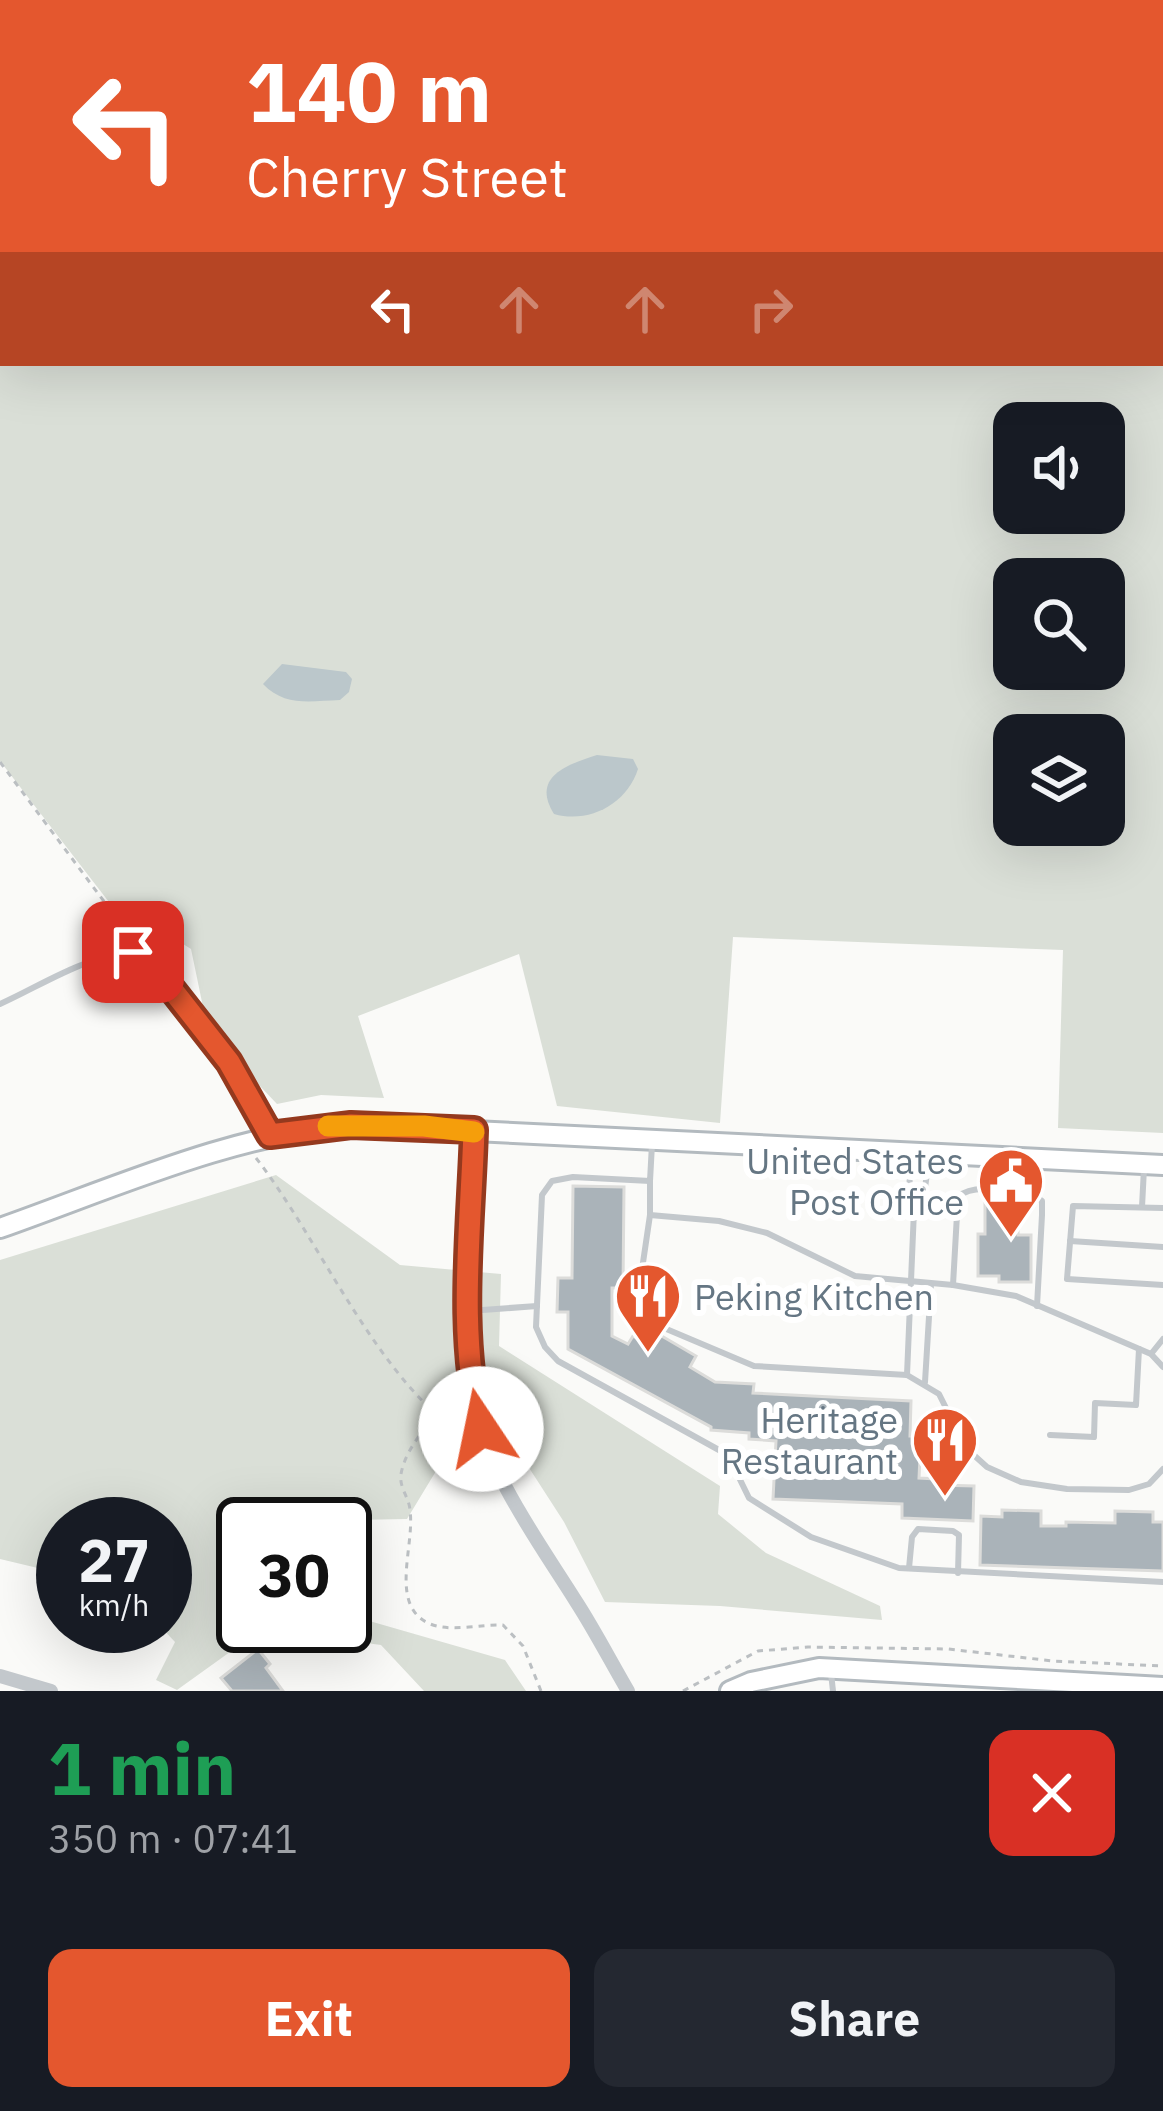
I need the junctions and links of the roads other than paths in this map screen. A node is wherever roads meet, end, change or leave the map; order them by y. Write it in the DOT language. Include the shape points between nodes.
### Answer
graph roads {
  1 [pos="0,1004"];
  2 [pos="474,1130"];
  3 [pos="270,1135"];
  4 [pos="653,1140"];
  5 [pos="909,1151"];
  6 [pos="930,1155"];
  7 [pos="1154,1165"];
  8 [pos="650,1181"];
  9 [pos="1142,1207"];
  10 [pos="1163,1208"];
  11 [pos="914,1210"];
  12 [pos="650,1216"];
  13 [pos="0,1228"];
  14 [pos="1070,1241"];
  15 [pos="1163,1247"];
  16 [pos="913,1283"];
  17 [pos="931,1284"];
  18 [pos="952,1285"];
  19 [pos="1163,1285"];
  20 [pos="537,1306"];
  21 [pos="1037,1306"];
  22 [pos="469,1311"];
  23 [pos="1163,1339"];
  24 [pos="1139,1349"];
  25 [pos="1151,1354"];
  26 [pos="1163,1367"];
  27 [pos="907,1375"];
  28 [pos="924,1383"];
  29 [pos="1050,1435"];
  30 [pos="1161,1475"];
  31 [pos="909,1569"];
  32 [pos="958,1573"];
  33 [pos="1163,1582"];
  34 [pos="830,1669"];
  35 [pos="0,1676"];
  36 [pos="1047,1686"];
  37 [pos="1088,1687"];
  38 [pos="1162,1688"];
  39 [pos="51,1691"];
  40 [pos="628,1691"];
  41 [pos="730,1691"];
  42 [pos="832,1691"];
  1 -- 3 [label="lane" via="70,971 142,953 229,1062"];
  2 -- 3 [label="street" via="351,1125"];
  2 -- 4 [label="street"];
  2 -- 22 [label="street"];
  3 -- 13 [label="street"];
  4 -- 5 [label="street"];
  4 -- 8 [label="lane"];
  5 -- 6 [label="street"];
  5 -- 11 [label="lane"];
  6 -- 7 [label="street"];
  6 -- 11 [label="lane" via="923,1203"];
  7 -- 9 [label="lane"];
  8 -- 12 [label="lane"];
  8 -- 20 [label="lane" via="552,1180 542,1196"];
  9 -- 10 [label="lane"];
  9 -- 14 [label="lane" via="1073,1206"];
  11 -- 16 [label="lane"];
  12 -- 16 [label="lane" via="767,1232 855,1276"];
  12 -- 27 [label="lane" via="640,1283 644,1308 664,1328 754,1366"];
  14 -- 15 [label="lane"];
  14 -- 19 [label="lane" via="1066,1279"];
  16 -- 17 [label="lane"];
  16 -- 27 [label="lane"];
  17 -- 18 [label="lane"];
  17 -- 28 [label="lane"];
  18 -- 21 [label="lane"];
  18 -- 21 [label="lane" via="958,1197 976,1189 1035,1196 1042,1201"];
  20 -- 22 [label="lane"];
  20 -- 31 [label="lane" via="536,1327 558,1360 728,1455 749,1498 811,1537"];
  21 -- 24 [label="lane"];
  22 -- 40 [label="street" via="473,1399 492,1452 522,1518"];
  23 -- 25 [label="lane"];
  24 -- 25 [label="lane"];
  24 -- 29 [label="lane" via="1136,1405 1095,1403 1094,1437"];
  25 -- 26 [label="lane"];
  27 -- 28 [label="lane"];
  28 -- 30 [label="lane" via="939,1394 966,1448 1008,1477 1067,1490 1129,1490"];
  31 -- 32 [label="lane"];
  31 -- 32 [label="lane" via="918,1529 953,1531"];
  32 -- 33 [label="lane"];
  34 -- 36 [label="street"];
  34 -- 41 [label="street"];
  34 -- 42 [label="lane"];
  35 -- 39 [label="street"];
  36 -- 37 [label="street"];
  37 -- 38 [label="street"];
}
